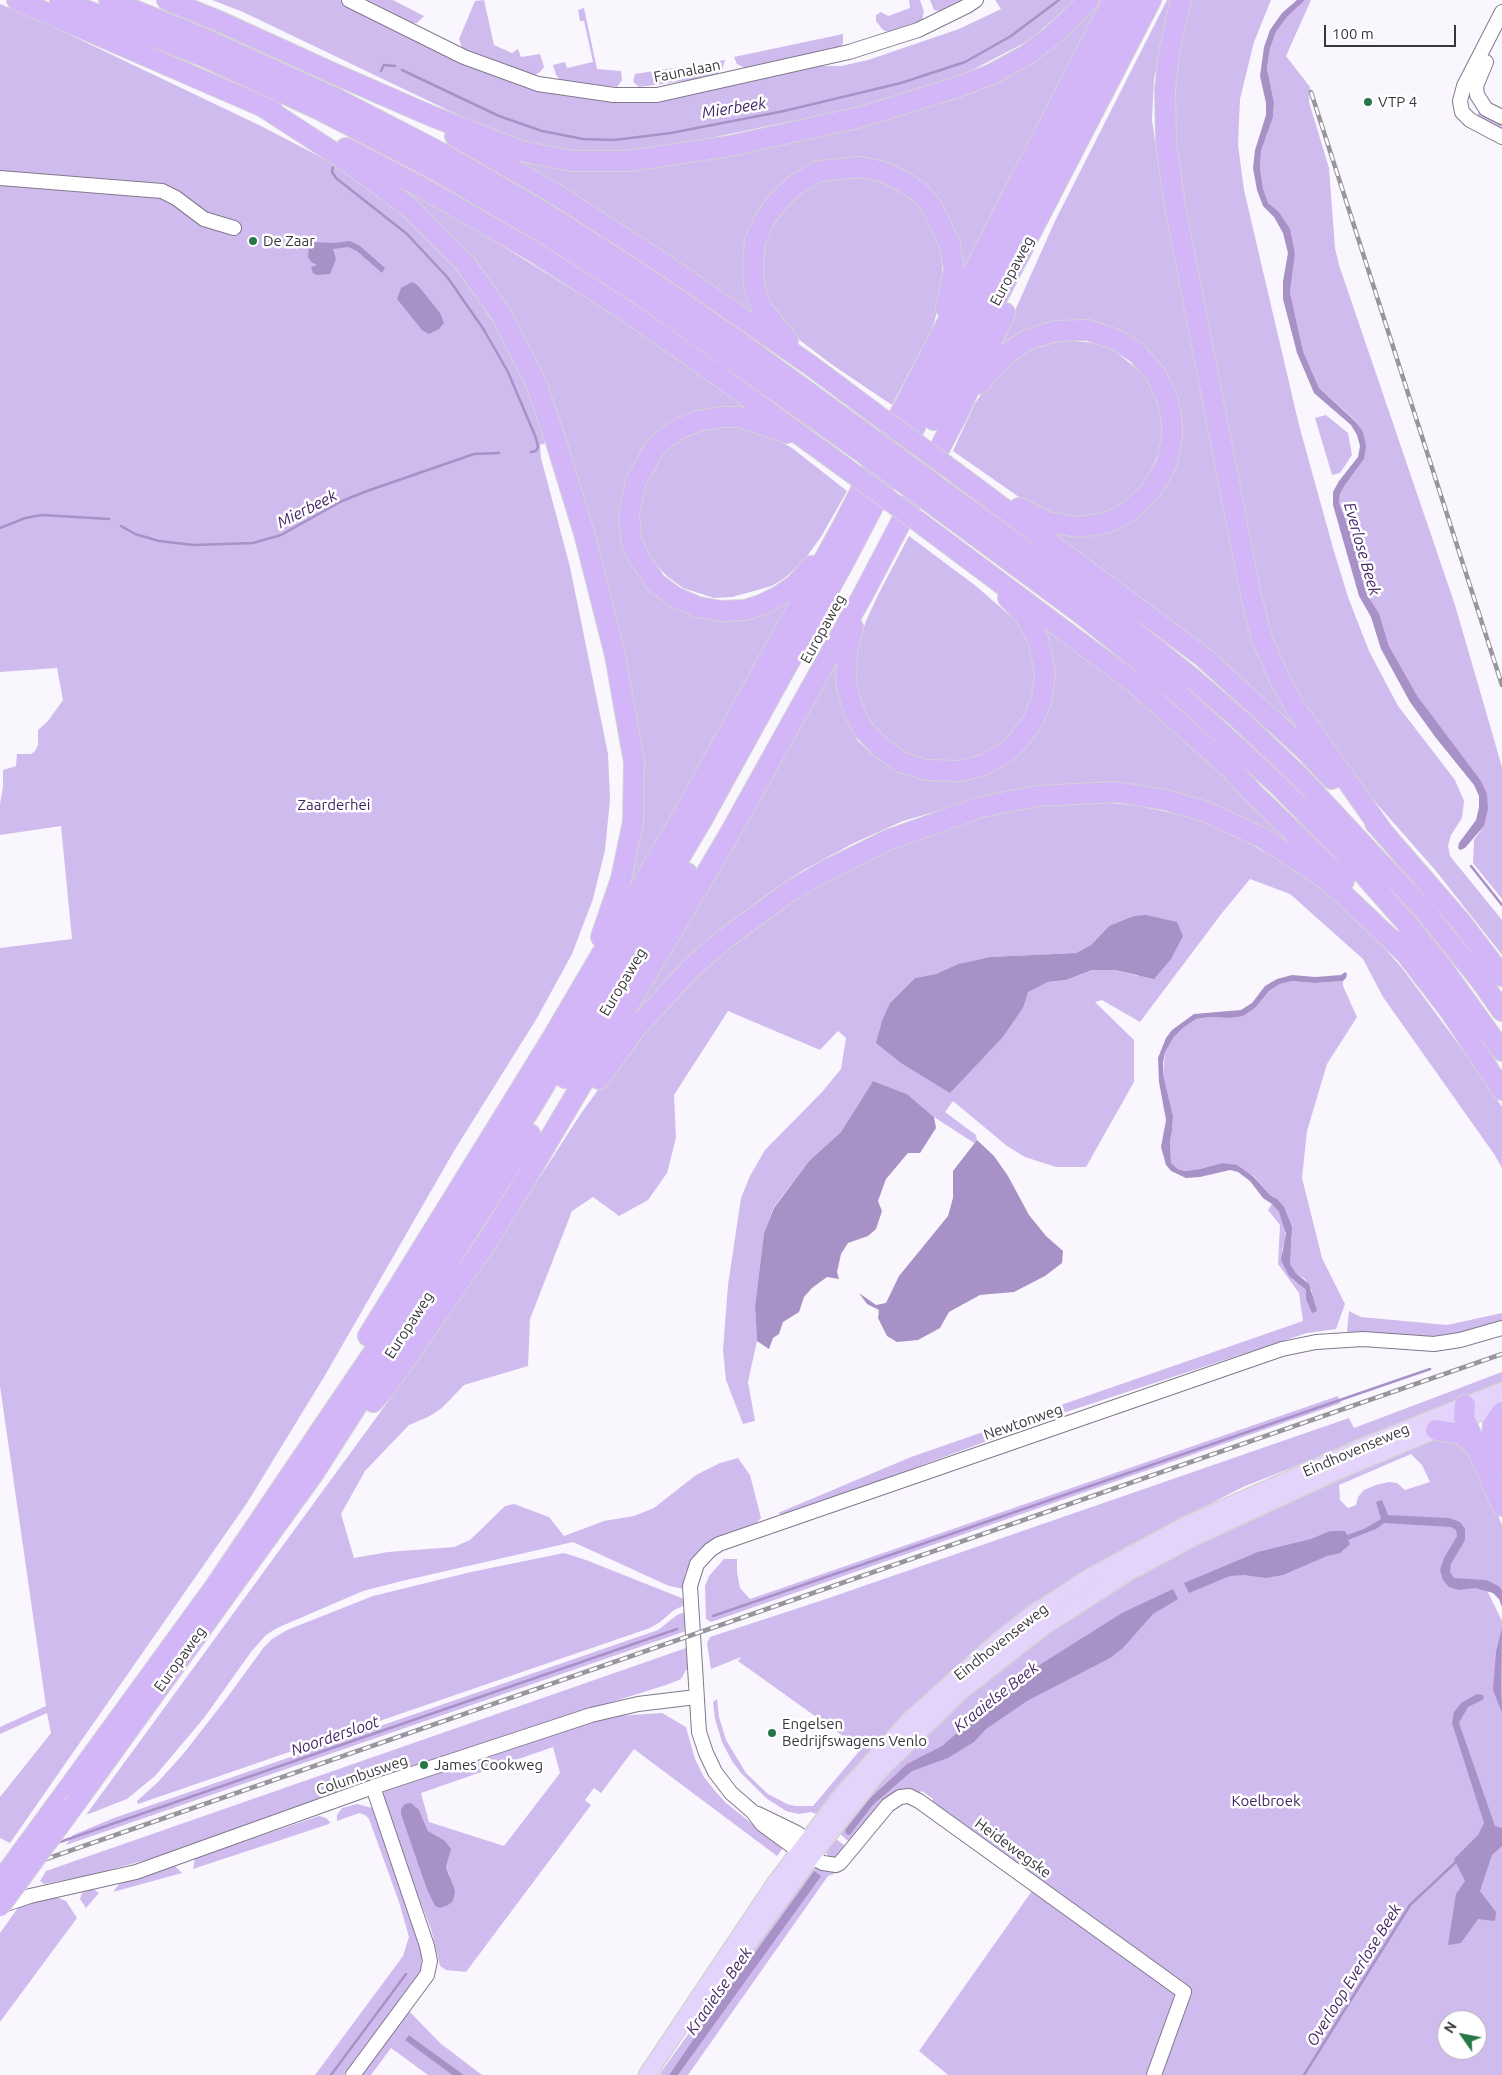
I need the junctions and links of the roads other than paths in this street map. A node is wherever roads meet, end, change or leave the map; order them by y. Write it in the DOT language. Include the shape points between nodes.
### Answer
graph roads {
  1 [pos="17,0"];
  2 [pos="60,0"];
  3 [pos="109,0"];
  4 [pos="167,0"];
  5 [pos="348,0"];
  6 [pos="976,0"];
  7 [pos="1089,0"];
  8 [pos="1114,0"];
  9 [pos="1133,0"];
  10 [pos="1151,0"];
  11 [pos="1181,0"];
  12 [pos="1502,12"];
  13 [pos="1502,27"];
  14 [pos="335,74"];
  15 [pos="262,106"];
  16 [pos="1502,117"];
  17 [pos="1502,137"];
  18 [pos="0,178"];
  19 [pos="1049,200"];
  20 [pos="234,228"];
  21 [pos="929,358"];
  22 [pos="810,365"];
  23 [pos="956,417"];
  24 [pos="859,440"];
  25 [pos="810,442"];
  26 [pos="956,473"];
  27 [pos="942,500"];
  28 [pos="842,527"];
  29 [pos="977,564"];
  30 [pos="865,591"];
  31 [pos="1383,832"];
  32 [pos="1404,952"];
  33 [pos="1502,976"];
  34 [pos="1502,1011"];
  35 [pos="551,1040"];
  36 [pos="1502,1051"];
  37 [pos="1502,1090"];
  38 [pos="528,1177"];
  39 [pos="1502,1328"];
  40 [pos="1502,1391"];
  41 [pos="1502,1405"];
  42 [pos="1502,1412"];
  43 [pos="1468,1413"];
  44 [pos="1436,1430"];
  45 [pos="1476,1446"];
  46 [pos="1501,1465"];
  47 [pos="314,1473"];
  48 [pos="1502,1506"];
  49 [pos="214,1588"];
  50 [pos="696,1697"];
  51 [pos="374,1787"];
  52 [pos="808,1849"];
  53 [pos="0,1882"];
  54 [pos="0,1906"];
  55 [pos="353,2075"];
  56 [pos="647,2075"];
  57 [pos="655,2075"];
  58 [pos="1154,2075"];
  1 -- 15 [label="highway"];
  2 -- 24 [label="highway" via="214,61 320,110 432,168 542,232"];
  3 -- 24 [label="highway" via="335,98 443,154 548,215 651,282"];
  4 -- 14 [label="highway"];
  5 -- 6 [label="street, Faunalaan" via="464,57 538,84 614,95 657,95 849,52 918,30"];
  7 -- 14 [label="highway" via="1052,36 1025,56 958,88 860,116 730,146 628,162 572,161 521,151"];
  8 -- 21 [label="highway"];
  9 -- 49 [label="highway, Europaweg" via="852,547 702,820 537,1098 420,1283"];
  10 -- 19 [label="highway, Europaweg"];
  11 -- 31 [label="highway" via="1169,53 1165,90 1166,143 1176,215 1251,596 1262,639 1295,707"];
  12 -- 17 [label="street" via="1460,100 1462,112 1470,120"];
  13 -- 16 [label="street" via="1476,86 1486,110"];
  14 -- 22 [label="highway" via="448,132 557,195"];
  15 -- 25 [label="highway" via="421,187 531,250 625,310"];
  15 -- 35 [label="highway" via="346,160 409,207 464,262 501,314 536,384 556,442 584,533 615,655 634,762 633,822 621,879 603,933"];
  18 -- 20 [label="street" via="162,191 204,219"];
  19 -- 23 [label="highway" via="1006,310"];
  19 -- 47 [label="highway, Europaweg" via="857,568 713,828 504,1177"];
  21 -- 22 [label="highway" via="946,310 954,270 942,224 920,193 903,181 861,167 838,168 819,171 795,185 765,219 755,241 754,287 762,309"];
  21 -- 28 [label="highway"];
  22 -- 26 [label="highway, bridge"];
  23 -- 26 [label="highway" via="987,374 1016,346 1041,335 1077,330 1117,340 1137,353 1164,388 1172,423 1167,462 1149,493 1128,512 1102,524 1078,527 1048,522"];
  23 -- 30 [label="highway"];
  24 -- 27 [label="highway, bridge"];
  25 -- 28 [label="highway" via="739,417 698,421 681,428 654,449 636,481 628,514 631,540 656,583 675,597 698,607 721,611 745,610 779,596 795,585"];
  25 -- 29 [label="highway, bridge"];
  26 -- 31 [label="highway" via="1203,658 1304,749"];
  27 -- 34 [label="highway" via="1101,605 1239,719 1299,776 1423,908"];
  27 -- 36 [label="highway" via="1180,694 1279,786 1344,852 1408,926"];
  28 -- 35 [label="highway" via="682,817"];
  29 -- 30 [label="highway" via="1031,626 1042,649 1045,684 1040,704 1026,732 1007,750 975,768 944,772 913,766 889,755 863,729 849,700 846,673 850,638"];
  29 -- 32 [label="highway" via="1172,714 1327,864 1365,903"];
  30 -- 38 [label="highway" via="730,834"];
  31 -- 33 [label="highway" via="1461,922"];
  32 -- 37 [label="highway" via="1450,1011"];
  32 -- 38 [label="highway" via="1318,874 1263,838 1204,811 1166,800 1116,792 1037,796 981,807 888,840 826,870 789,892 726,938 693,966 634,1030"];
  35 -- 49 [label="highway"];
  38 -- 47 [label="highway" via="487,1242 386,1386"];
  39 -- 50 [label="street, Newtonweg" via="1434,1344 1363,1339 1316,1342 1282,1350 719,1544 697,1564 690,1586"];
  40 -- 43 [label="main road, Eindhovenseweg"];
  41 -- 43 [label="main road, Eindhovenseweg"];
  42 -- 46 [label="highway" via="1493,1425 1492,1434 1494,1450"];
  43 -- 44 [label="main road, Eindhovenseweg"];
  43 -- 45 [label="highway"];
  43 -- 46 [label="highway"];
  43 -- 52 [label="main road, Eindhovenseweg" via="1351,1452 1196,1520 1063,1594 974,1661 911,1719 860,1774"];
  44 -- 45 [label="highway" via="1461,1434"];
  44 -- 52 [label="main road, Eindhovenseweg" via="1194,1537 1127,1573 1050,1622 983,1672 939,1711"];
  45 -- 48 [label="highway"];
  47 -- 54 [label="highway, Europaweg, bridge"];
  49 -- 53 [label="highway, Europaweg, bridge"];
  50 -- 51 [label="street, Columbusweg" via="638,1704 591,1715"];
  50 -- 52 [label="street" via="701,1740 715,1772 731,1794 762,1824"];
  51 -- 54 [label="street, Columbusweg" via="136,1872"];
  51 -- 55 [label="street" via="430,1961 427,1974"];
  52 -- 56 [label="main road, Eindhovenseweg" via="728,1952"];
  52 -- 57 [label="main road, Eindhovenseweg"];
  52 -- 58 [label="street, Heidewegske" via="831,1864 840,1863 888,1805 900,1797 910,1796 920,1801 1184,1992"];
}
